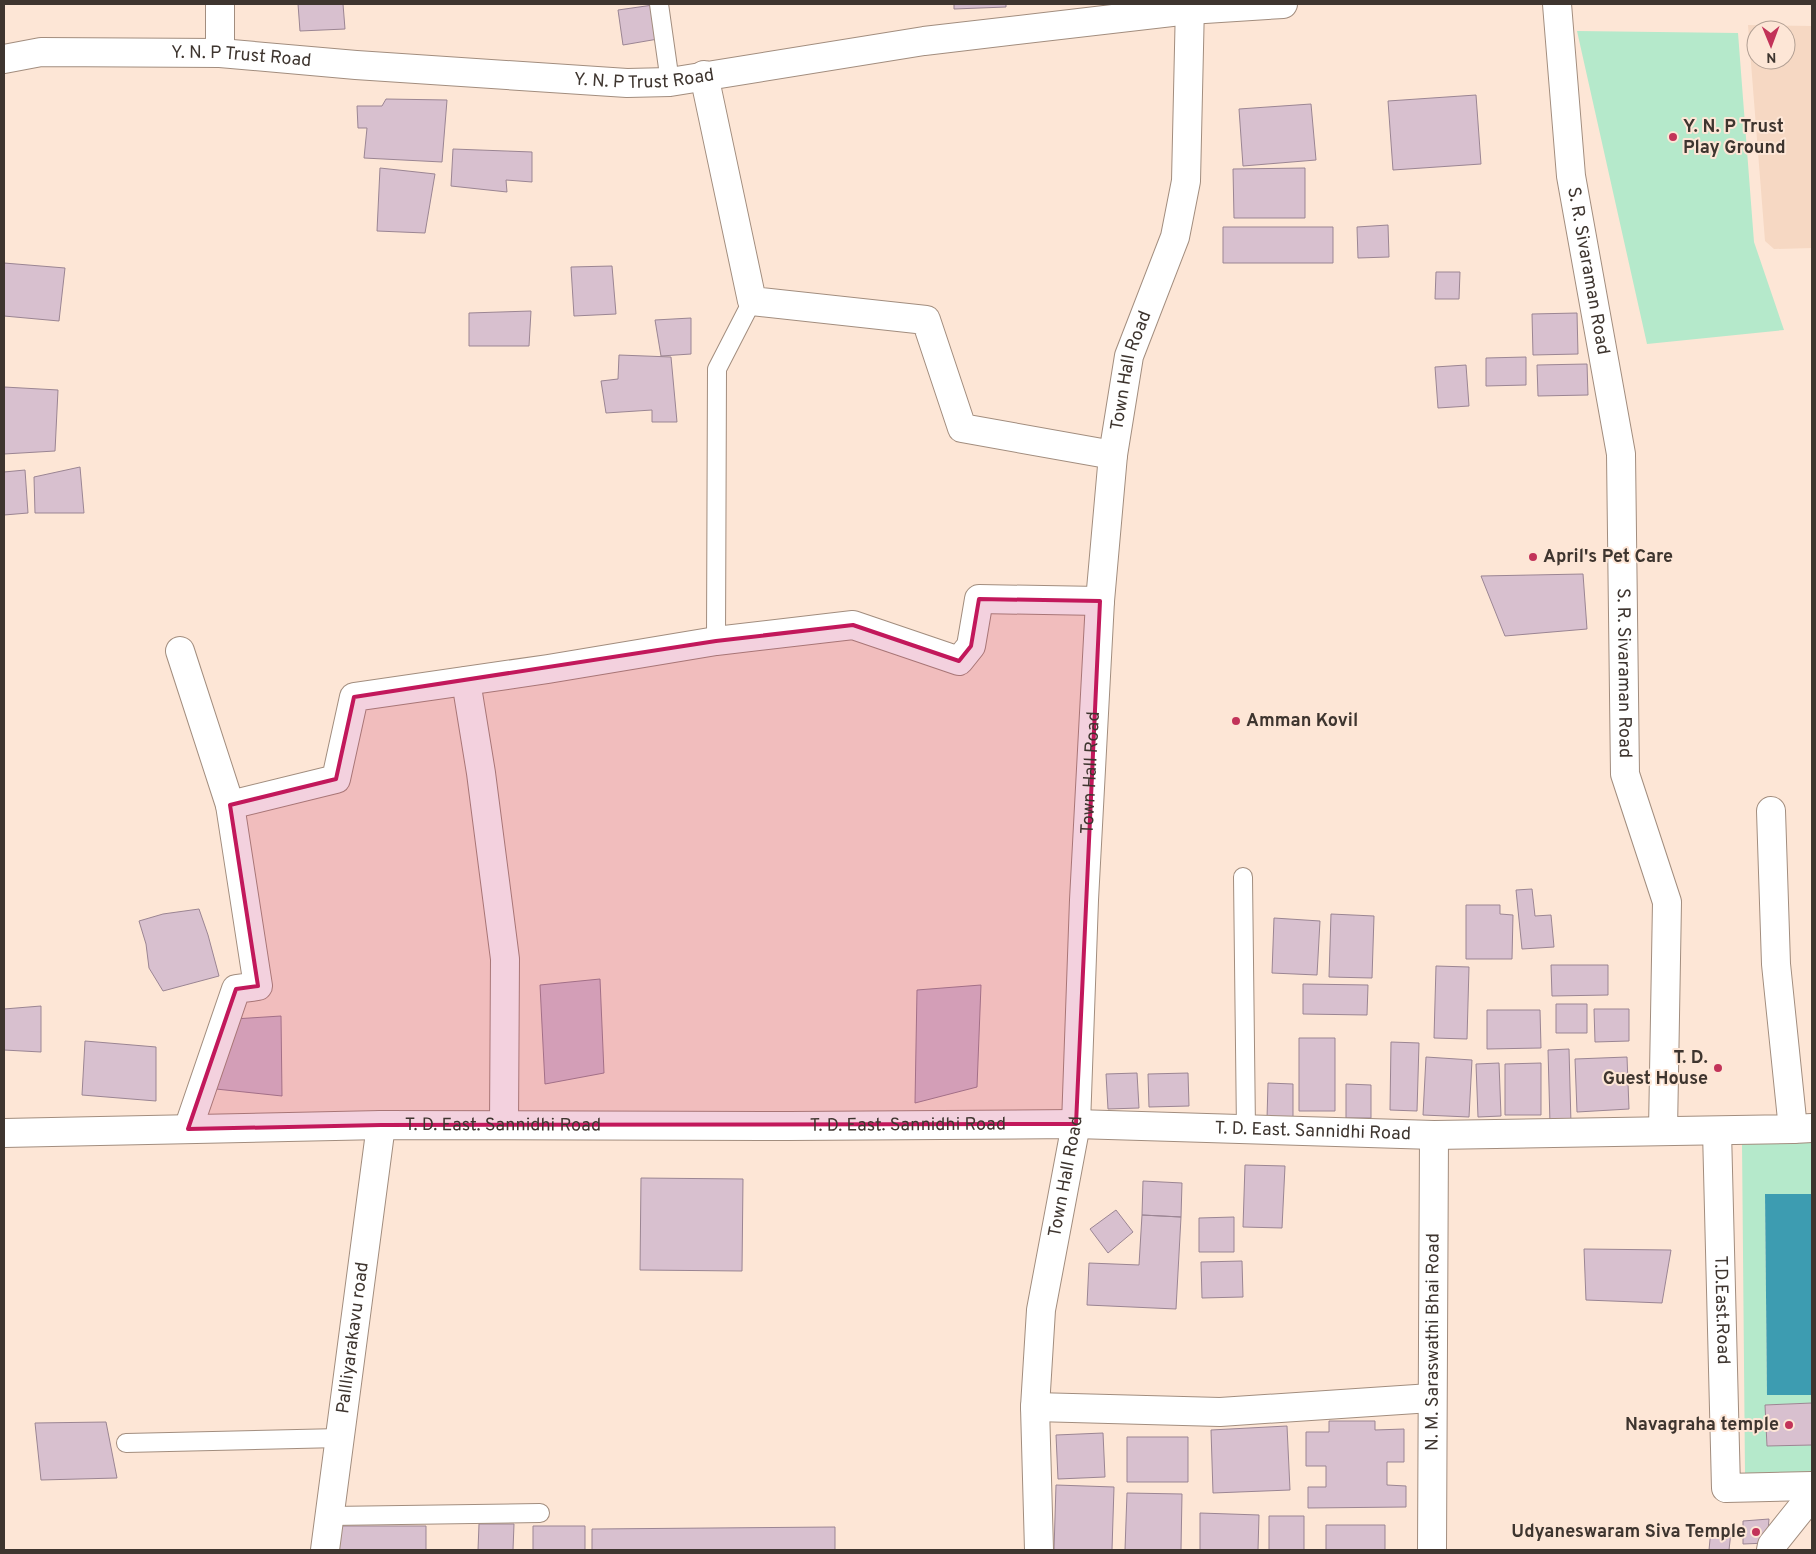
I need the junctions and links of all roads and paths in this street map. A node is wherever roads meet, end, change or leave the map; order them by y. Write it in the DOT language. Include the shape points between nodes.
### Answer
graph roads {
  1 [pos="220,4"];
  2 [pos="659,4"];
  3 [pos="1283,4"];
  4 [pos="1557,4"];
  5 [pos="1190,7"];
  6 [pos="220,53"];
  7 [pos="4,58"];
  8 [pos="704,75"];
  9 [pos="670,82"];
  10 [pos="752,301"];
  11 [pos="1113,455"];
  12 [pos="1100,601"];
  13 [pos="716,641"];
  14 [pos="180,651"];
  15 [pos="466,681"];
  16 [pos="230,805"];
  17 [pos="1770,811"];
  18 [pos="1243,877"];
  19 [pos="1076,1124"];
  20 [pos="381,1125"];
  21 [pos="504,1125"];
  22 [pos="188,1129"];
  23 [pos="1803,1129"];
  24 [pos="1246,1130"];
  25 [pos="1663,1131"];
  26 [pos="1717,1131"];
  27 [pos="4,1133"];
  28 [pos="1434,1135"];
  29 [pos="1432,1398"];
  30 [pos="1035,1407"];
  31 [pos="340,1438"];
  32 [pos="126,1443"];
  33 [pos="1812,1486"];
  34 [pos="1812,1495"];
  35 [pos="540,1513"];
  36 [pos="330,1516"];
  37 [pos="325,1550"];
  38 [pos="1039,1550"];
  39 [pos="1432,1550"];
  40 [pos="1772,1550"];
  1 -- 6 [label="street"];
  2 -- 9 [label="lane"];
  3 -- 5 [label="street, Y. N. P Trust Road"];
  4 -- 25 [label="street, S. R. Sivaraman Road" via="1571,176 1622,454 1626,774 1667,902"];
  5 -- 8 [label="street, Y. N. P Trust Road" via="924,41"];
  5 -- 11 [label="street, Town Hall Road" via="1186,181 1175,237 1129,356"];
  6 -- 7 [label="street, Y. N. P Trust Road" via="41,52"];
  6 -- 9 [label="street, Y. N. P Trust Road" via="627,83"];
  8 -- 9 [label="street, Y. N. P Trust Road"];
  8 -- 10 [label="street"];
  10 -- 11 [label="street" via="926,320 962,428"];
  10 -- 13 [label="lane" via="717,369"];
  11 -- 12 [label="street, Town Hall Road"];
  12 -- 13 [label="street" via="979,599 971,646 958,661 852,626"];
  12 -- 19 [label="street, Town Hall Road"];
  13 -- 15 [label="street"];
  14 -- 16 [label="street"];
  15 -- 16 [label="street" via="354,697 336,779"];
  15 -- 21 [label="street" via="505,958"];
  16 -- 22 [label="street" via="258,986 236,989"];
  17 -- 23 [label="street" via="1776,964"];
  18 -- 24 [label="lane"];
  19 -- 21 [label="street, T. D. East. Sannidhi Road"];
  19 -- 24 [label="street, T. D. East. Sannidhi Road"];
  19 -- 30 [label="street, Town Hall Road" via="1041,1310"];
  20 -- 21 [label="street, T. D. East. Sannidhi Road"];
  20 -- 22 [label="street, T. D. East. Sannidhi Road"];
  20 -- 31 [label="street, Pallliyarakavu road"];
  22 -- 27 [label="street, T. D. East. Sannidhi Road"];
  23 -- 26 [label="street, T. D. East. Sannidhi Road"];
  24 -- 28 [label="street, T. D. East. Sannidhi Road"];
  25 -- 26 [label="street, T. D. East. Sannidhi Road"];
  25 -- 28 [label="street, T. D. East. Sannidhi Road"];
  26 -- 33 [label="street, T.D.East.Road" via="1726,1488"];
  28 -- 29 [label="street, N. M. Saraswathi Bhai Road"];
  29 -- 30 [label="street" via="1220,1412"];
  29 -- 39 [label="street, N. M. Saraswathi Bhai Road"];
  30 -- 38 [label="street, Town Hall Road"];
  31 -- 32 [label="lane"];
  31 -- 36 [label="street, Pallliyarakavu road"];
  34 -- 40 [label="street" via="1772,1545"];
  35 -- 36 [label="lane"];
  36 -- 37 [label="street, Pallliyarakavu road"];
}
